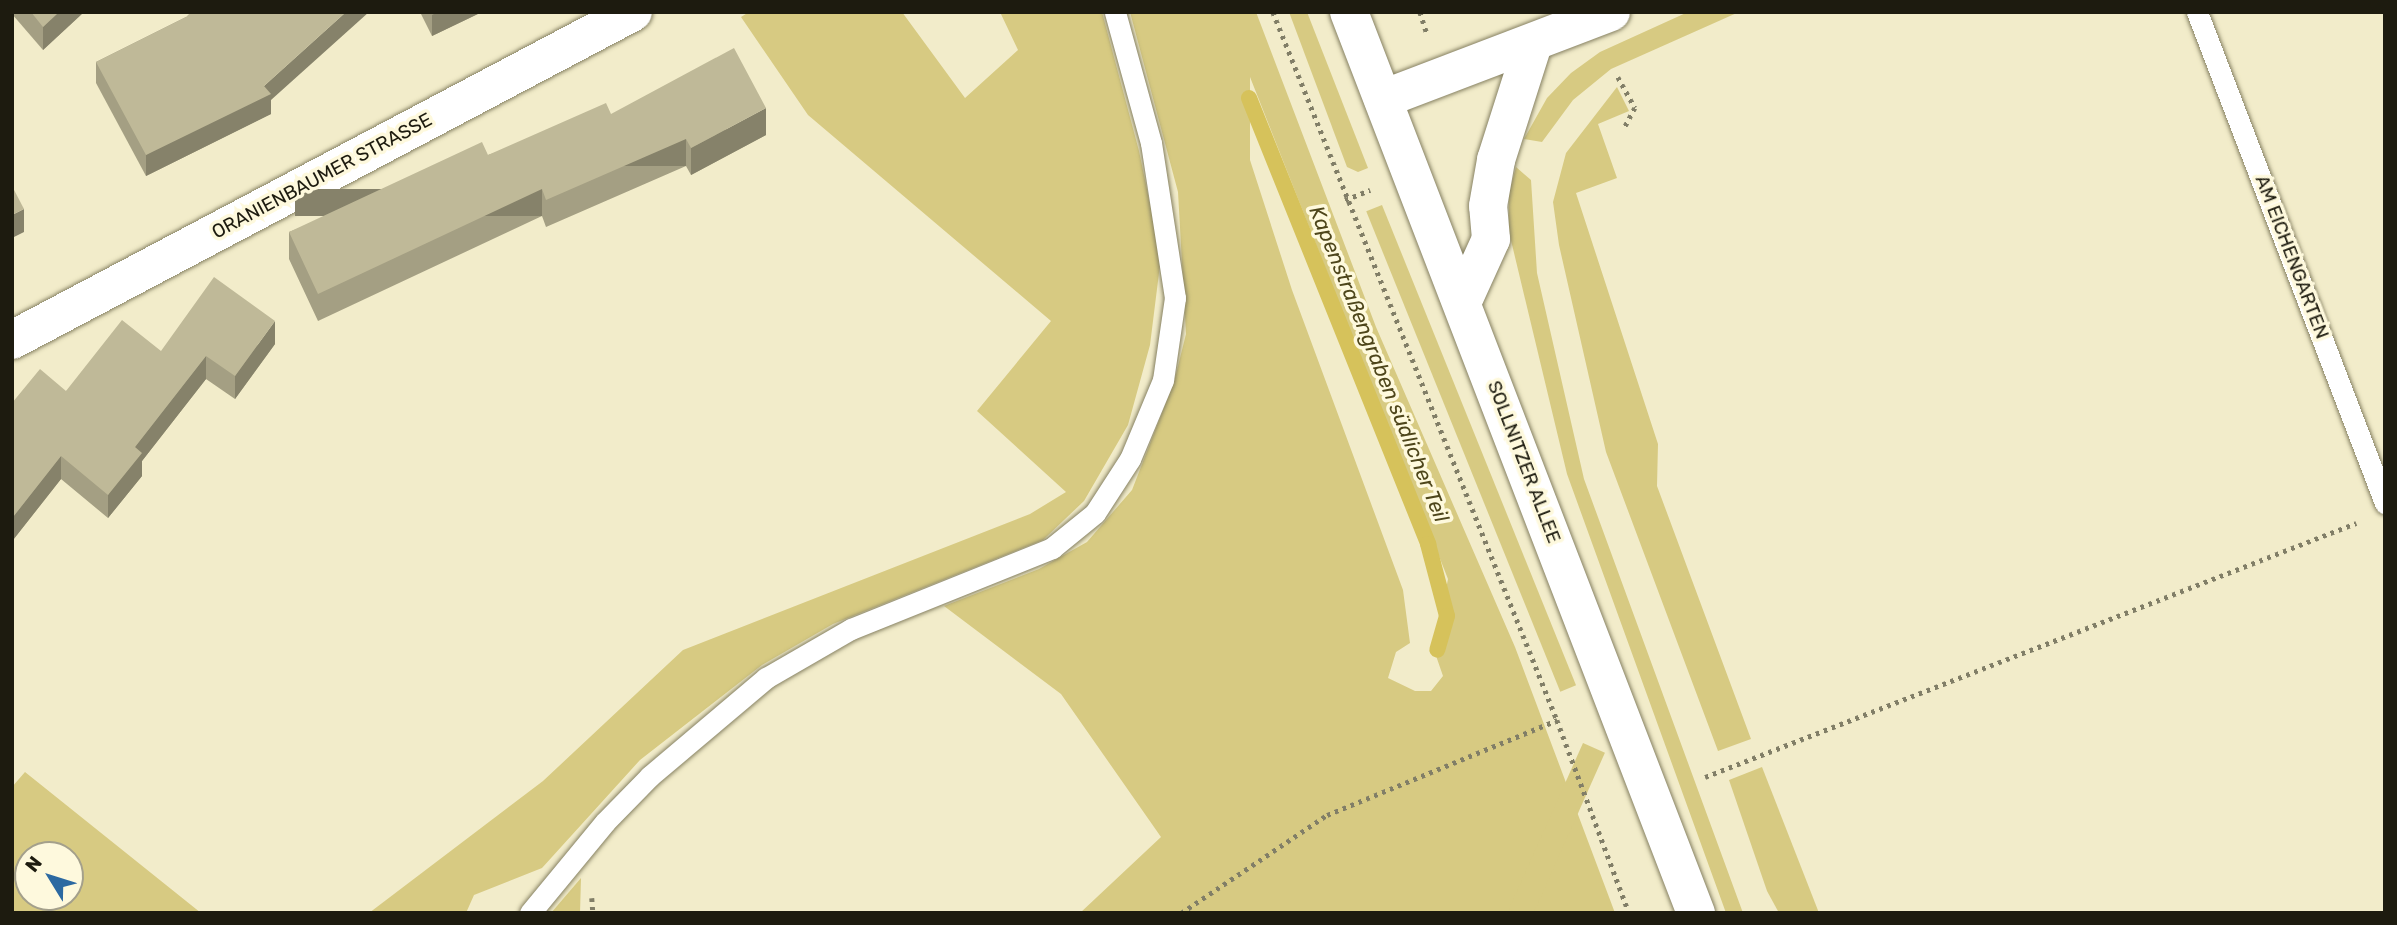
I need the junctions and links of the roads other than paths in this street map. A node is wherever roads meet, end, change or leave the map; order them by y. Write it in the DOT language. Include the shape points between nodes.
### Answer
graph roads {
  1 [pos="633,12"];
  2 [pos="1115,12"];
  3 [pos="1349,12"];
  4 [pos="1611,12"];
  5 [pos="2197,12"];
  6 [pos="1534,44"];
  7 [pos="1382,99"];
  8 [pos="1462,303"];
  9 [pos="12,340"];
  10 [pos="2385,503"];
  11 [pos="530,913"];
  12 [pos="1696,913"];
  1 -- 9 [label="street, ORANIENBAUMER STRASSE"];
  2 -- 11 [label="lane" via="1151,143 1166,215 1175,298 1163,380 1130,459 1095,513 1052,548 850,629 766,678 632,794"];
  3 -- 7 [label="street, SOLLNITZER ALLEE"];
  4 -- 6 [label="street"];
  5 -- 10 [label="lane, AM EICHENGARTEN"];
  6 -- 7 [label="street"];
  6 -- 8 [label="street" via="1496,160 1488,206 1491,239"];
  7 -- 8 [label="street, SOLLNITZER ALLEE"];
  8 -- 12 [label="street, SOLLNITZER ALLEE"];
}
